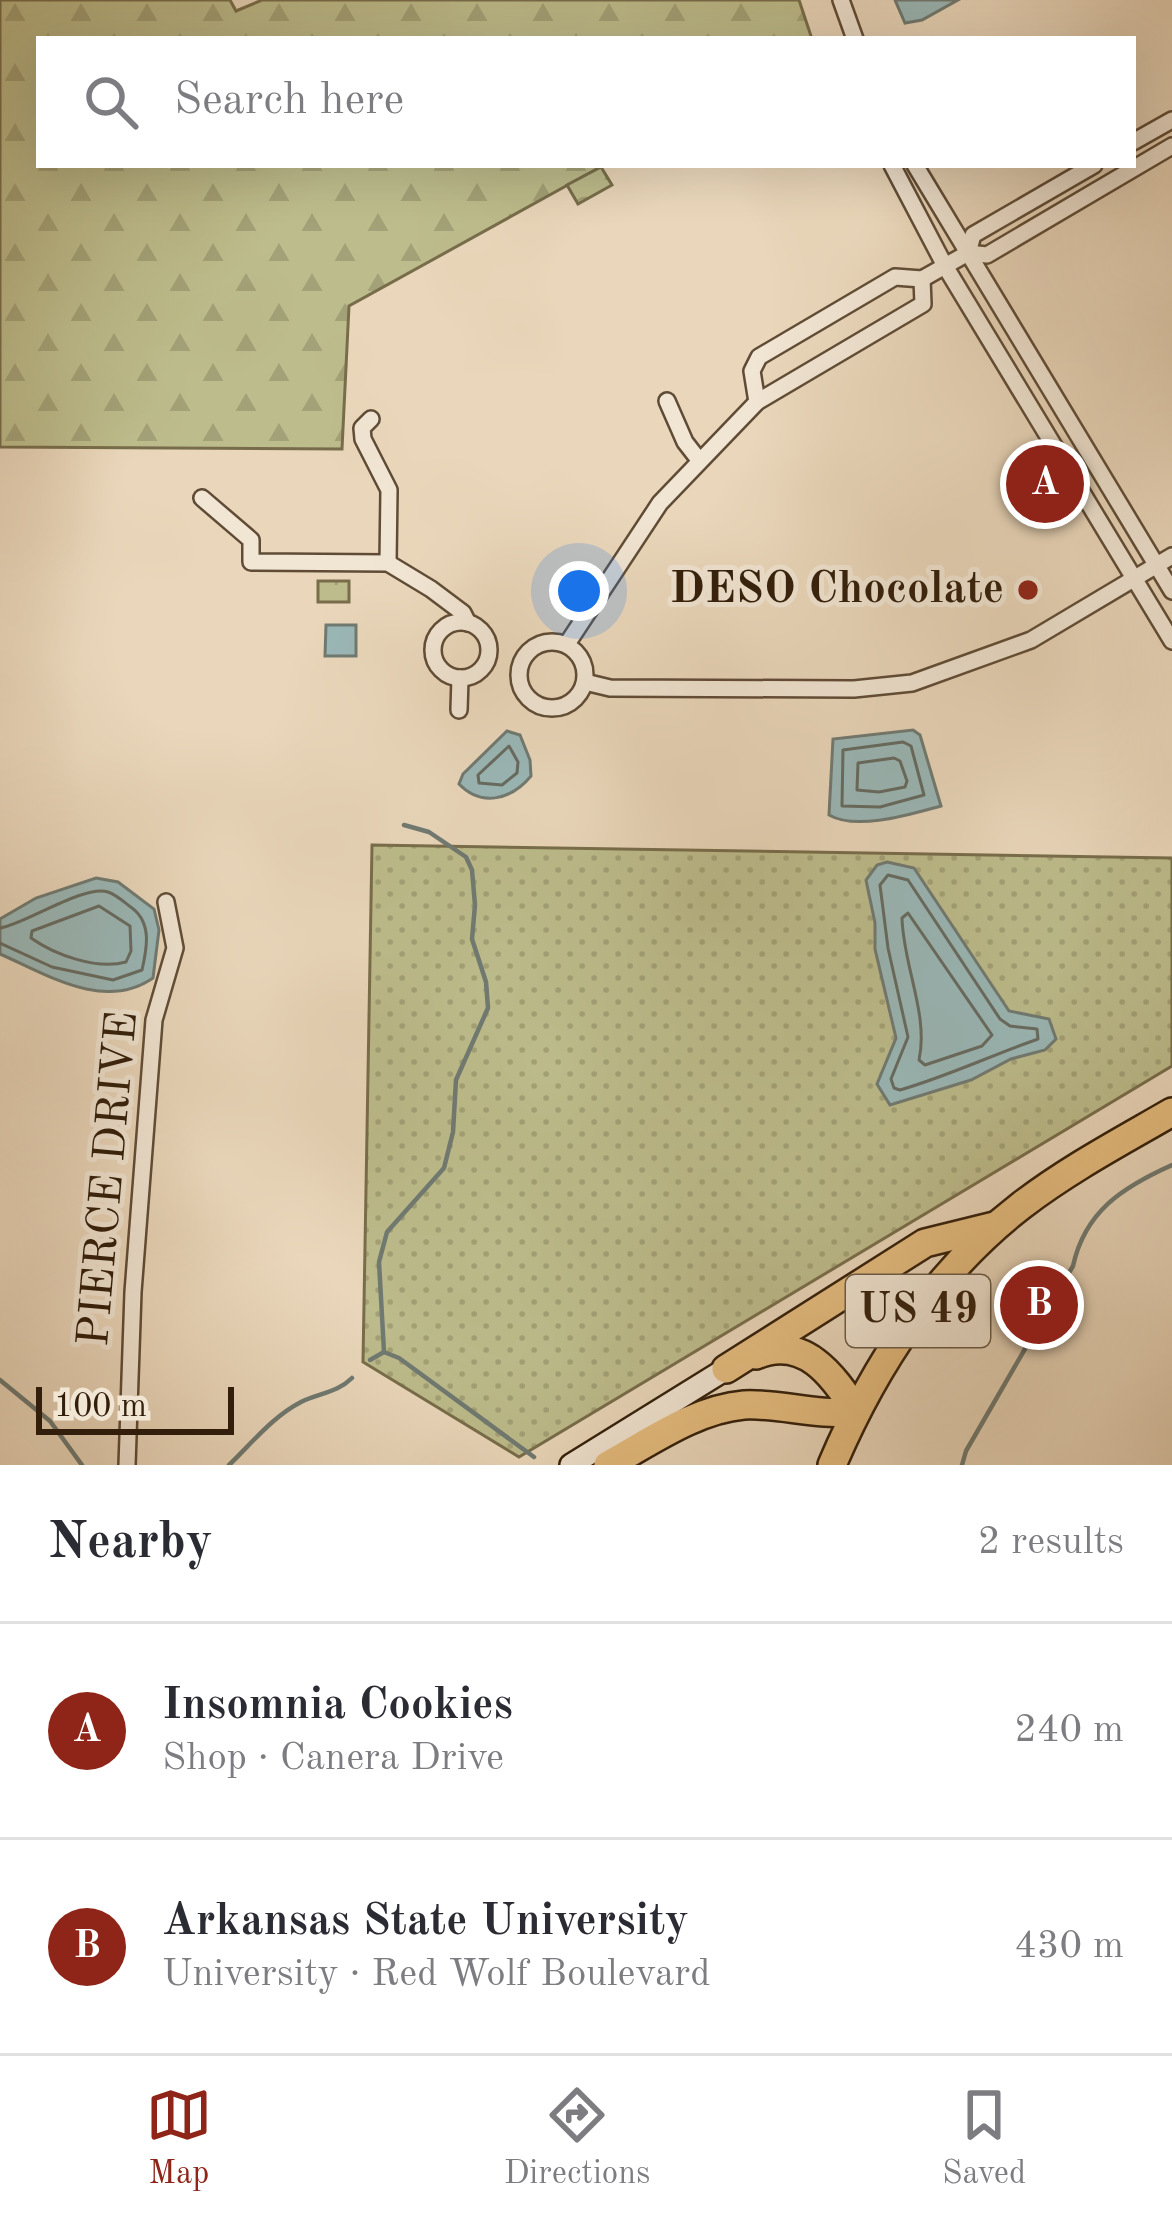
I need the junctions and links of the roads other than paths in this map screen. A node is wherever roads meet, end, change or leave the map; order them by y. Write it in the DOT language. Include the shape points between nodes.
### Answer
graph roads {
  1 [pos="841,0"];
  2 [pos="854,36"];
  3 [pos="1172,120"];
  4 [pos="1136,140"];
  5 [pos="1172,146"];
  6 [pos="1136,167"];
  7 [pos="894,168"];
  8 [pos="917,168"];
  9 [pos="1089,168"];
  10 [pos="1135,168"];
  11 [pos="968,253"];
  12 [pos="946,266"];
  13 [pos="922,279"];
  14 [pos="668,401"];
  15 [pos="757,402"];
  16 [pos="371,419"];
  17 [pos="699,460"];
  18 [pos="202,498"];
  19 [pos="1172,556"];
  20 [pos="388,562"];
  21 [pos="1156,565"];
  22 [pos="1135,578"];
  23 [pos="1172,591"];
  24 [pos="445,599"];
  25 [pos="468,623"];
  26 [pos="444,628"];
  27 [pos="1172,641"];
  28 [pos="567,644"];
  29 [pos="489,657"];
  30 [pos="520,663"];
  31 [pos="460,678"];
  32 [pos="585,682"];
  33 [pos="459,710"];
  34 [pos="166,902"];
  35 [pos="1172,1112"];
  36 [pos="998,1225"];
  37 [pos="726,1369"];
  38 [pos="856,1411"];
  39 [pos="127,1465"];
  40 [pos="571,1465"];
  41 [pos="608,1465"];
  42 [pos="832,1465"];
  1 -- 2 [label="street"];
  3 -- 4 [label="street"];
  5 -- 6 [label="street"];
  7 -- 12 [label="street"];
  8 -- 11 [label="street"];
  9 -- 11 [label="street" via="974,235"];
  10 -- 11 [label="street" via="987,255"];
  11 -- 12 [label="street"];
  11 -- 21 [label="street"];
  12 -- 13 [label="street"];
  12 -- 22 [label="street"];
  13 -- 15 [label="street" via="923,304 913,312"];
  13 -- 15 [label="street" via="896,277 759,357 752,371"];
  14 -- 17 [label="street"];
  15 -- 17 [label="street"];
  16 -- 20 [label="street" via="362,439 388,490"];
  17 -- 28 [label="street" via="660,503"];
  18 -- 20 [label="street" via="251,540 251,562"];
  19 -- 21 [label="street"];
  20 -- 24 [label="street"];
  21 -- 22 [label="street"];
  21 -- 23 [label="street"];
  22 -- 27 [label="street"];
  22 -- 32 [label="street" via="1031,640 912,683 766,691"];
  24 -- 25 [label="street"];
  24 -- 26 [label="street"];
  25 -- 26 [label="street"];
  25 -- 29 [label="street" via="483,632"];
  26 -- 31 [label="street" via="434,659"];
  28 -- 30 [label="street" via="534,646"];
  28 -- 32 [label="street" via="582,660"];
  29 -- 30 [label="street"];
  29 -- 31 [label="street" via="478,673"];
  30 -- 32 [label="street" via="524,694 542,707 564,706"];
  31 -- 33 [label="street"];
  34 -- 39 [label="street, PIERCE DRIVE" via="175,949 154,1020"];
  35 -- 36 [label="highway, US 49"];
  36 -- 37 [label="highway" via="925,1243"];
  36 -- 38 [label="highway, US 49" via="918,1312"];
  37 -- 38 [label="highway" via="767,1351 798,1351 819,1364"];
  37 -- 40 [label="main road"];
  38 -- 41 [label="highway" via="744,1406 688,1421"];
  38 -- 42 [label="highway, US 49"];
}
